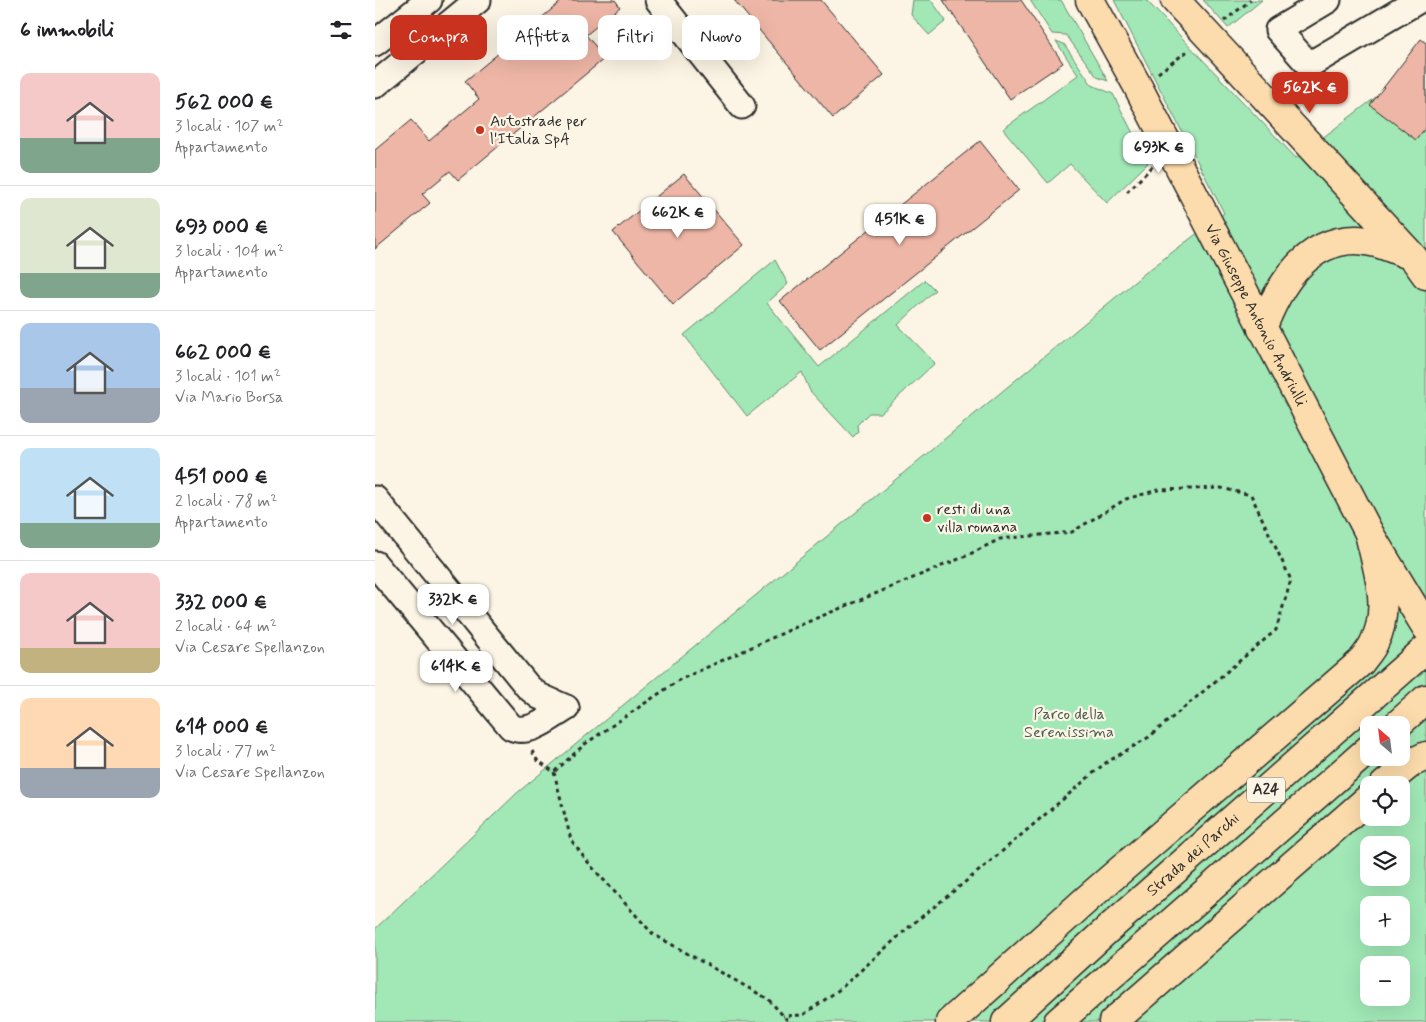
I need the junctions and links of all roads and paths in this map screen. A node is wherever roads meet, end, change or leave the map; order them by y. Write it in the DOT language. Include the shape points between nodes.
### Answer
graph roads {
  1 [pos="429,0"];
  2 [pos="478,0"];
  3 [pos="658,0"];
  4 [pos="1090,0"];
  5 [pos="1175,0"];
  6 [pos="1251,0"];
  7 [pos="1328,0"];
  8 [pos="1419,0"];
  9 [pos="1222,23"];
  10 [pos="375,44"];
  11 [pos="1191,48"];
  12 [pos="1153,77"];
  13 [pos="375,85"];
  14 [pos="742,106"];
  15 [pos="1170,150"];
  16 [pos="1127,192"];
  17 [pos="1419,266"];
  18 [pos="1262,329"];
  19 [pos="375,499"];
  20 [pos="1369,533"];
  21 [pos="407,538"];
  22 [pos="375,565"];
  23 [pos="1426,627"];
  24 [pos="1426,649"];
  25 [pos="1426,699"];
  26 [pos="1407,716"];
  27 [pos="520,730"];
  28 [pos="1426,756"];
  29 [pos="1360,758"];
  30 [pos="554,772"];
  31 [pos="1395,776"];
  32 [pos="1360,806"];
  33 [pos="783,1016"];
  34 [pos="789,1022"];
  35 [pos="950,1022"];
  36 [pos="1006,1022"];
  37 [pos="1058,1022"];
  38 [pos="1113,1022"];
  1 -- 10 [label="street"];
  2 -- 13 [label="street"];
  3 -- 14 [label="street"];
  4 -- 15 [label="main road, Via Giuseppe Antonio Andriulli"];
  5 -- 17 [label="main road"];
  6 -- 9 [label="path"];
  7 -- 8 [label="street" via="1278,30 1309,65"];
  11 -- 12 [label="path"];
  15 -- 16 [label="path"];
  15 -- 18 [label="main road, Via Giuseppe Antonio Andriulli"];
  17 -- 18 [label="main road" via="1380,243 1345,240 1319,248 1287,279"];
  18 -- 20 [label="main road, Via Giuseppe Antonio Andriulli"];
  19 -- 21 [label="street"];
  20 -- 23 [label="main road, Via Giuseppe Antonio Andriulli"];
  20 -- 35 [label="main road" via="1383,612 1374,645 1361,662"];
  21 -- 22 [label="street"];
  21 -- 27 [label="street" via="527,687 566,708 537,725"];
  22 -- 27 [label="street" via="508,724"];
  24 -- 36 [label="main road, Strada dei Parchi / A24"];
  25 -- 26 [label="main road"];
  27 -- 30 [label="path" via="537,760"];
  28 -- 31 [label="main road"];
  29 -- 37 [label="main road, A24"];
  30 -- 33 [label="path" via="571,840 653,934 767,999"];
  30 -- 33 [label="path" via="585,744 679,680 966,556 1000,538 1072,532 1126,499 1158,490 1221,488 1251,495 1291,580 1276,630 1149,737 1104,764 840,989 803,1015"];
  32 -- 38 [label="main road"];
  33 -- 34 [label="path"];
}
